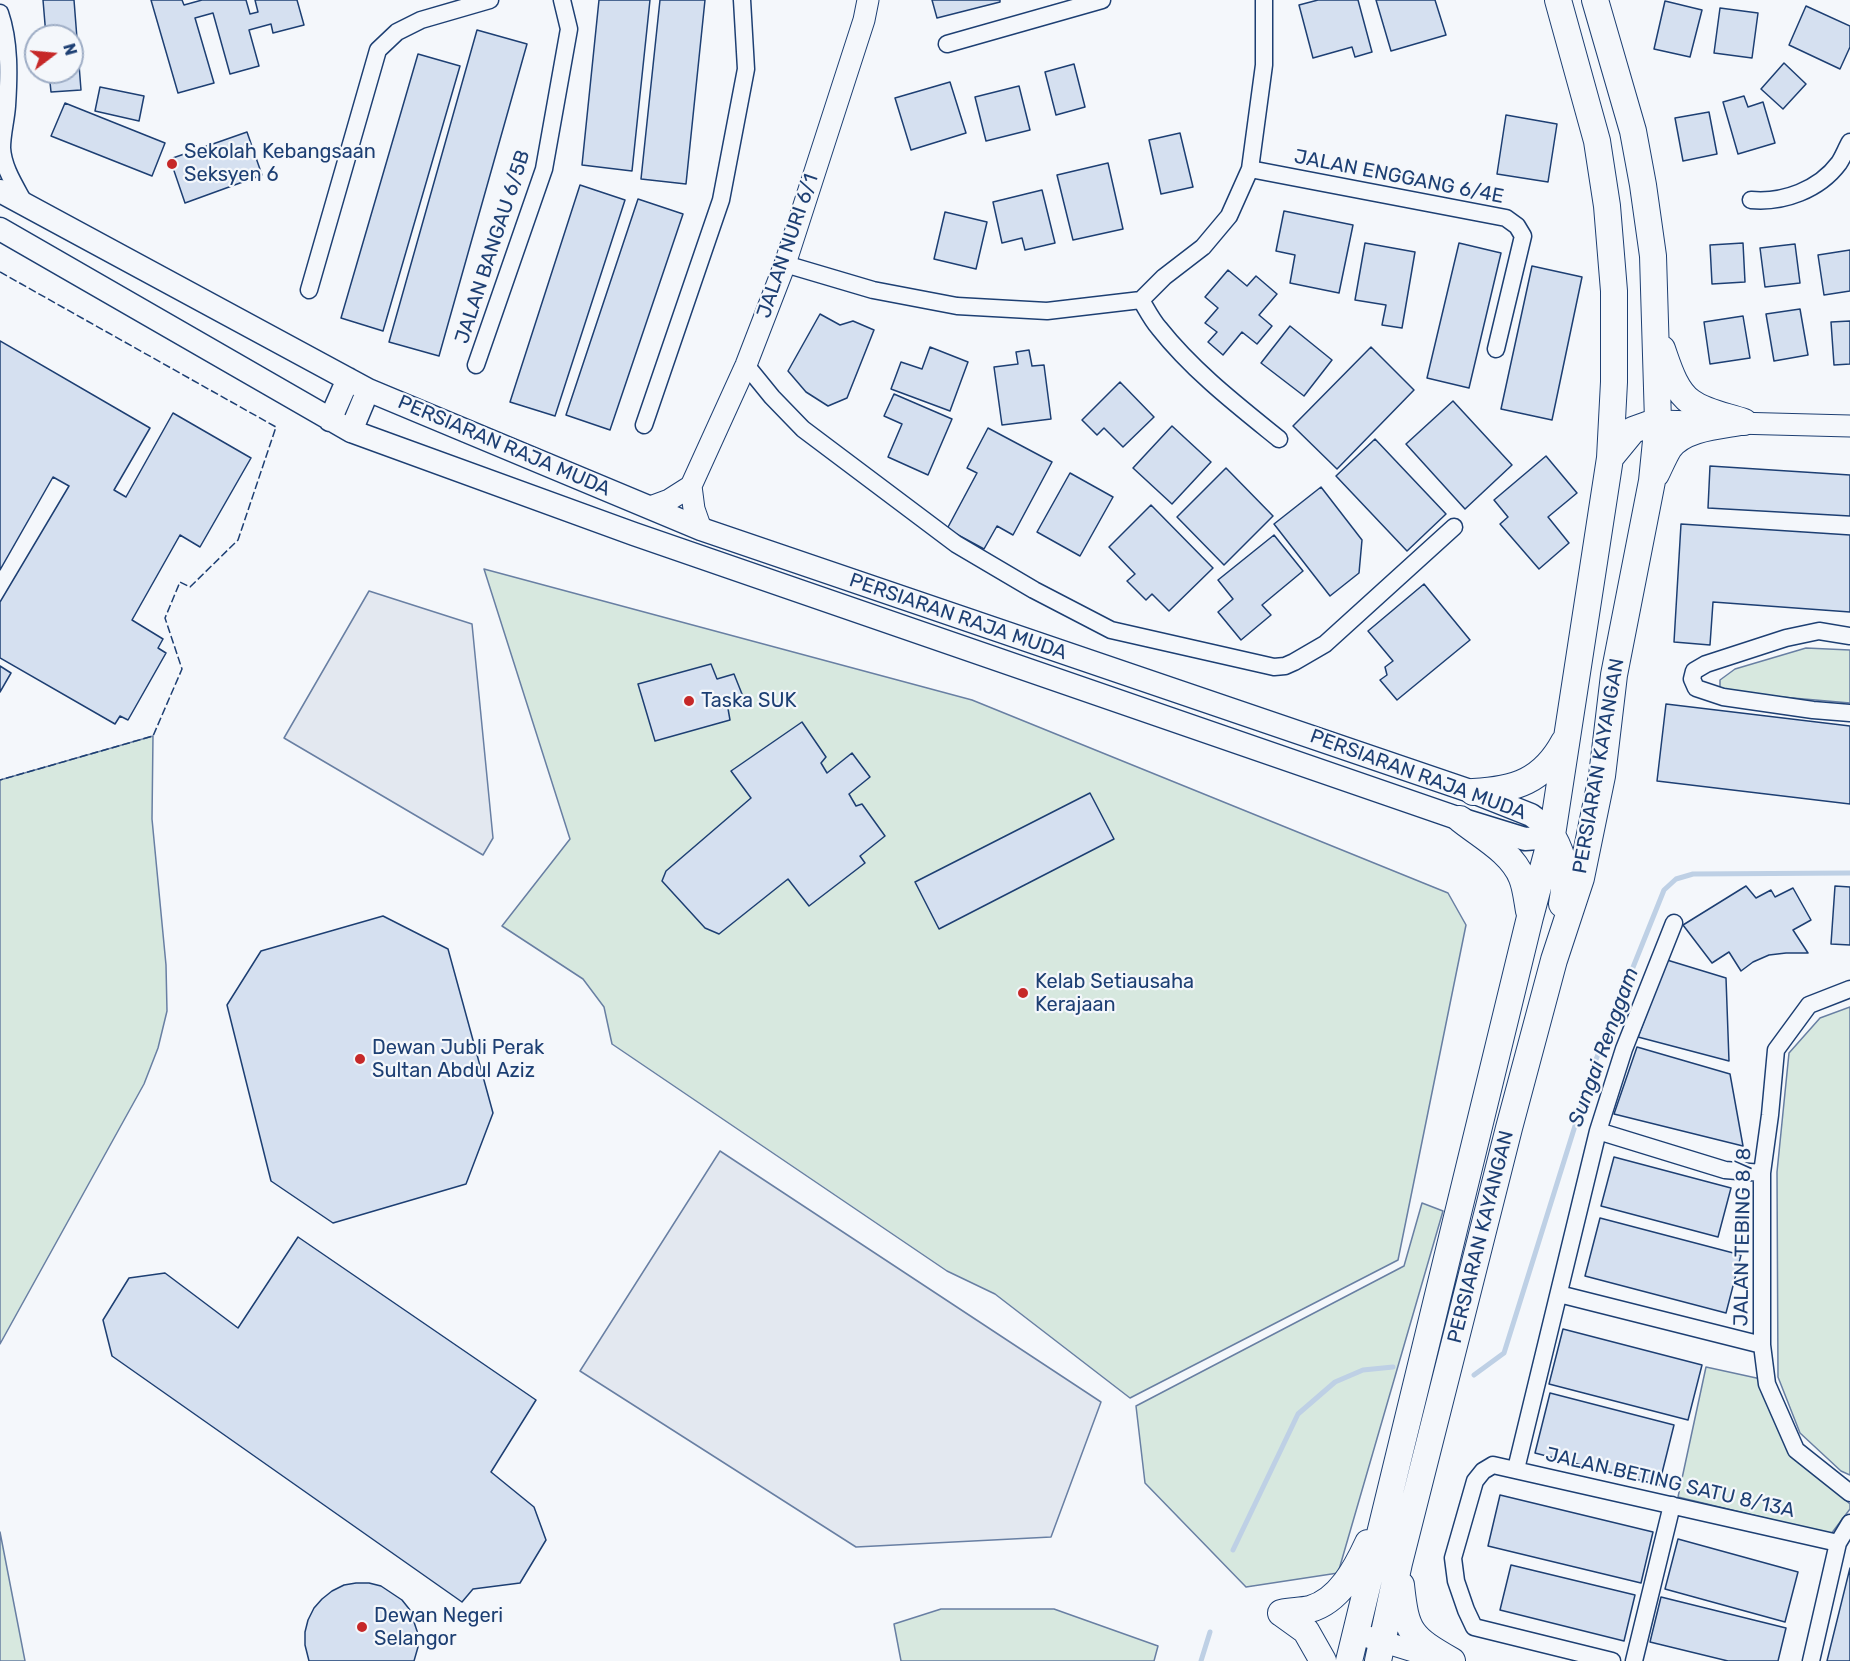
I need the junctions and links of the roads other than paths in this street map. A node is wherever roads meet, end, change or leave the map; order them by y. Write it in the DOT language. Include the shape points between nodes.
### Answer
graph roads {
  1 [pos="490,0"];
  2 [pos="562,0"];
  3 [pos="742,0"];
  4 [pos="868,0"];
  5 [pos="1102,0"];
  6 [pos="1264,0"];
  7 [pos="1558,0"];
  8 [pos="1595,0"];
  9 [pos="0,13"];
  10 [pos="947,44"];
  11 [pos="4,75"];
  12 [pos="1850,142"];
  13 [pos="1250,169"];
  14 [pos="0,191"];
  15 [pos="1751,200"];
  16 [pos="26,206"];
  17 [pos="0,229"];
  18 [pos="785,264"];
  19 [pos="309,290"];
  20 [pos="1141,300"];
  21 [pos="1655,329"];
  22 [pos="1496,350"];
  23 [pos="746,364"];
  24 [pos="476,365"];
  25 [pos="348,379"];
  26 [pos="1614,382"];
  27 [pos="368,390"];
  28 [pos="330,420"];
  29 [pos="1658,421"];
  30 [pos="1744,422"];
  31 [pos="644,425"];
  32 [pos="1850,426"];
  33 [pos="351,431"];
  34 [pos="1279,439"];
  35 [pos="1610,458"];
  36 [pos="1652,481"];
  37 [pos="691,486"];
  38 [pos="650,507"];
  39 [pos="1454,526"];
  40 [pos="701,529"];
  41 [pos="1850,636"];
  42 [pos="1614,675"];
  43 [pos="1850,713"];
  44 [pos="1567,736"];
  45 [pos="1473,792"];
  46 [pos="1460,819"];
  47 [pos="1552,835"];
  48 [pos="1530,917"];
  49 [pos="1674,923"];
  50 [pos="1554,960"];
  51 [pos="1850,990"];
  52 [pos="1598,1131"];
  53 [pos="1762,1173"];
  54 [pos="1559,1294"];
  55 [pos="1762,1345"];
  56 [pos="1516,1469"];
  57 [pos="1850,1493"];
  58 [pos="1389,1496"];
  59 [pos="1672,1505"];
  60 [pos="1850,1523"];
  61 [pos="1838,1543"];
  62 [pos="1399,1563"];
  63 [pos="1356,1633"];
  64 [pos="1380,1651"];
  65 [pos="1323,1661"];
  66 [pos="1349,1661"];
  67 [pos="1445,1661"];
  68 [pos="1452,1661"];
  69 [pos="1612,1661"];
  70 [pos="1634,1661"];
  71 [pos="1811,1661"];
  1 -- 19 [label="street" via="421,20 397,32 378,50"];
  2 -- 24 [label="street, JALAN BANGAU 6/5B" via="569,29 544,169"];
  3 -- 31 [label="street" via="746,69 721,200"];
  4 -- 18 [label="street, JALAN NURI 6/1"];
  5 -- 10 [label="street"];
  6 -- 13 [label="street" via="1264,65"];
  7 -- 26 [label="main road, PERSIARAN KAYANGAN" via="1597,141 1607,206 1614,291"];
  8 -- 21 [label="main road, PERSIARAN KAYANGAN" via="1633,131 1643,185 1653,256"];
  9 -- 11 [label="street" via="8,42"];
  11 -- 16 [label="street" via="7,104 2,149 10,178"];
  12 -- 15 [label="street" via="1839,163 1819,183 1781,199"];
  13 -- 20 [label="street" via="1229,216 1203,247"];
  13 -- 22 [label="street, JALAN ENGGANG 6/4E" via="1506,218 1517,226 1523,236"];
  14 -- 16 [label="main road, PERSIARAN RAJA MUDA"];
  16 -- 25 [label="main road, PERSIARAN RAJA MUDA"];
  17 -- 28 [label="main road, PERSIARAN RAJA MUDA"];
  18 -- 20 [label="street" via="873,290 957,306 1047,311"];
  18 -- 23 [label="street, JALAN NURI 6/1"];
  20 -- 34 [label="street" via="1181,355"];
  21 -- 29 [label="main road, PERSIARAN KAYANGAN"];
  21 -- 30 [label="main road" via="1672,375 1690,402"];
  23 -- 37 [label="street, JALAN NURI 6/1"];
  23 -- 39 [label="street" via="803,429 956,544 1034,590 1122,633 1274,667 1285,666 1325,644"];
  25 -- 27 [label="main road, PERSIARAN RAJA MUDA"];
  25 -- 28 [label="main road"];
  26 -- 29 [label="main road" via="1634,410"];
  26 -- 35 [label="main road, PERSIARAN KAYANGAN"];
  27 -- 33 [label="main road"];
  27 -- 38 [label="main road, PERSIARAN RAJA MUDA"];
  28 -- 33 [label="main road, PERSIARAN RAJA MUDA"];
  29 -- 30 [label="street"];
  29 -- 35 [label="main road" via="1633,430"];
  29 -- 36 [label="main road, PERSIARAN KAYANGAN"];
  30 -- 32 [label="street"];
  30 -- 36 [label="main road" via="1685,436 1670,447"];
  33 -- 46 [label="main road, PERSIARAN RAJA MUDA" via="646,538"];
  35 -- 44 [label="main road, PERSIARAN KAYANGAN"];
  36 -- 42 [label="main road, PERSIARAN KAYANGAN"];
  37 -- 38 [label="street"];
  37 -- 40 [label="street"];
  38 -- 40 [label="main road, PERSIARAN RAJA MUDA"];
  40 -- 45 [label="main road, PERSIARAN RAJA MUDA"];
  41 -- 43 [label="street" via="1818,631 1786,638 1706,663 1694,671 1692,679 1696,687 1723,697"];
  42 -- 47 [label="main road" via="1598,712 1581,805 1576,815"];
  42 -- 50 [label="main road, PERSIARAN KAYANGAN" via="1602,776 1581,878"];
  44 -- 45 [label="main road" via="1556,758 1535,777 1499,791"];
  44 -- 47 [label="main road, PERSIARAN KAYANGAN"];
  45 -- 47 [label="main road, PERSIARAN RAJA MUDA" via="1532,815"];
  46 -- 47 [label="main road, PERSIARAN RAJA MUDA" via="1525,839"];
  46 -- 48 [label="main road" via="1515,864"];
  47 -- 48 [label="main road, PERSIARAN KAYANGAN"];
  47 -- 50 [label="main road" via="1564,863 1566,883"];
  48 -- 58 [label="main road, PERSIARAN KAYANGAN"];
  49 -- 52 [label="street" via="1624,1049"];
  50 -- 62 [label="main road, PERSIARAN KAYANGAN"];
  51 -- 53 [label="street, JALAN TEBING 8/8" via="1809,1005 1776,1050"];
  52 -- 53 [label="street" via="1725,1170"];
  52 -- 54 [label="street"];
  53 -- 55 [label="street, JALAN TEBING 8/8"];
  54 -- 55 [label="street"];
  54 -- 56 [label="street"];
  55 -- 57 [label="street, JALAN TEBING 8/8" via="1767,1384 1796,1450"];
  56 -- 59 [label="street, JALAN BETING SATU 8/13A"];
  56 -- 69 [label="street, JALAN BETING SATU 8/13A" via="1493,1465 1475,1481 1453,1557 1456,1581 1474,1627"];
  58 -- 63 [label="main road, PERSIARAN KAYANGAN"];
  58 -- 65 [label="main road" via="1353,1572 1330,1599 1310,1609 1281,1612 1306,1631"];
  59 -- 61 [label="street, JALAN BETING SATU 8/13A"];
  59 -- 70 [label="street"];
  60 -- 61 [label="street"];
  61 -- 71 [label="street"];
  62 -- 64 [label="main road, PERSIARAN KAYANGAN"];
  62 -- 68 [label="main road" via="1404,1612 1411,1632 1427,1647"];
  63 -- 64 [label="street"];
  63 -- 66 [label="main road, PERSIARAN KAYANGAN"];
  64 -- 67 [label="street"];
}
